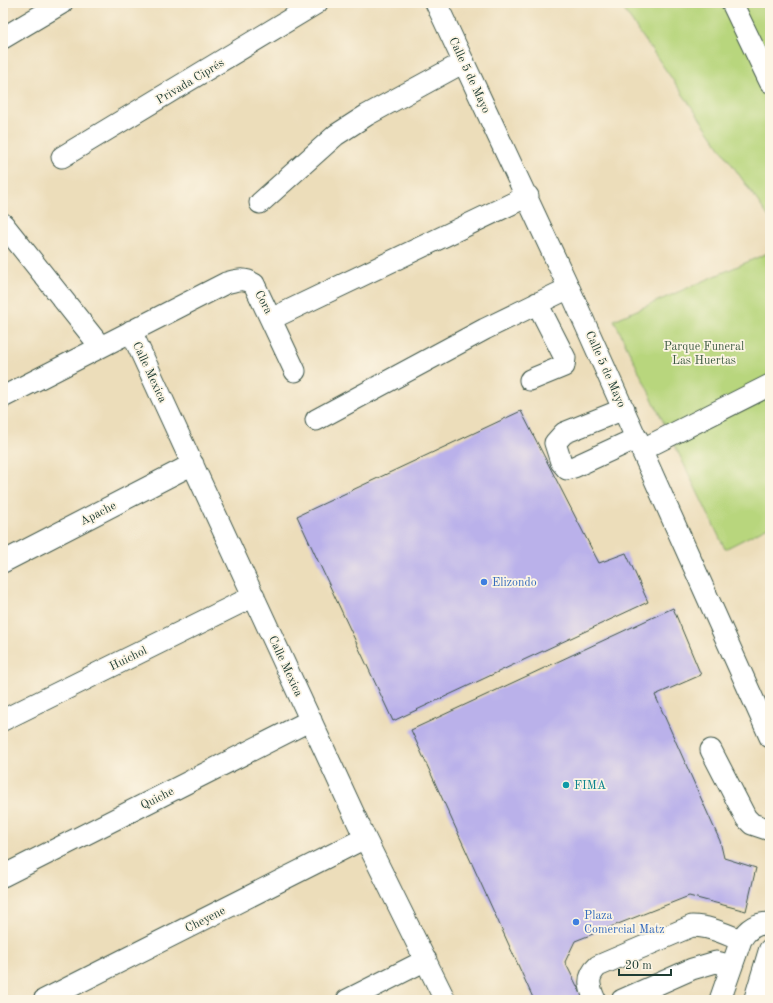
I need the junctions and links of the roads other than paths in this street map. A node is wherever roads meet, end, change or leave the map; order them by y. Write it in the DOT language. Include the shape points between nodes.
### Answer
graph roads {
  1 [pos="62,3"];
  2 [pos="317,3"];
  3 [pos="436,3"];
  4 [pos="732,3"];
  5 [pos="3,38"];
  6 [pos="464,62"];
  7 [pos="770,82"];
  8 [pos="62,157"];
  9 [pos="528,196"];
  10 [pos="260,203"];
  11 [pos="7,236"];
  12 [pos="569,288"];
  13 [pos="537,303"];
  14 [pos="271,319"];
  15 [pos="132,331"];
  16 [pos="100,346"];
  17 [pos="296,371"];
  18 [pos="530,380"];
  19 [pos="770,385"];
  20 [pos="3,397"];
  21 [pos="624,409"];
  22 [pos="316,420"];
  23 [pos="640,444"];
  24 [pos="193,464"];
  25 [pos="3,562"];
  26 [pos="254,596"];
  27 [pos="3,720"];
  28 [pos="311,720"];
  29 [pos="770,738"];
  30 [pos="711,750"];
  31 [pos="770,830"];
  32 [pos="365,838"];
  33 [pos="3,876"];
  34 [pos="770,923"];
  35 [pos="720,932"];
  36 [pos="741,940"];
  37 [pos="770,950"];
  38 [pos="426,960"];
  39 [pos="724,964"];
  40 [pos="44,1000"];
  41 [pos="347,1000"];
  42 [pos="445,1000"];
  43 [pos="595,1000"];
  44 [pos="622,1000"];
  45 [pos="720,1000"];
  46 [pos="755,1000"];
  1 -- 5 [label="street"];
  2 -- 8 [label="street, Privada Ciprés"];
  3 -- 6 [label="street, Calle 5 de Mayo"];
  4 -- 7 [label="street"];
  6 -- 9 [label="street, Calle 5 de Mayo"];
  6 -- 10 [label="street" via="367,115 336,135"];
  9 -- 12 [label="street, Calle 5 de Mayo"];
  9 -- 14 [label="street, Cora"];
  11 -- 16 [label="street"];
  12 -- 13 [label="street"];
  12 -- 21 [label="street, Calle 5 de Mayo"];
  13 -- 18 [label="street" via="565,358 564,366"];
  13 -- 22 [label="street" via="485,328"];
  14 -- 15 [label="street, Cora" via="254,284 247,279 226,283"];
  14 -- 17 [label="street"];
  15 -- 16 [label="street, Cora"];
  15 -- 24 [label="street, Calle Mexica"];
  16 -- 20 [label="street, Cora"];
  19 -- 23 [label="street"];
  21 -- 23 [label="street, Calle 5 de Mayo"];
  21 -- 23 [label="street" via="564,433 558,438 555,444 561,462 567,469"];
  23 -- 29 [label="street, Calle 5 de Mayo"];
  24 -- 25 [label="street, Apache"];
  24 -- 26 [label="street, Calle Mexica"];
  26 -- 27 [label="street, Huichol"];
  26 -- 28 [label="street, Calle Mexica"];
  28 -- 32 [label="street, Calle Mexica"];
  28 -- 33 [label="street, Quiche"];
  30 -- 31 [label="street" via="746,818 752,824"];
  32 -- 38 [label="street, Calle Mexica"];
  32 -- 40 [label="street, Cheyene"];
  34 -- 36 [label="street" via="752,928"];
  35 -- 36 [label="street"];
  35 -- 39 [label="street"];
  35 -- 43 [label="street" via="692,926 598,966 589,979"];
  36 -- 39 [label="street"];
  37 -- 46 [label="highway"];
  38 -- 41 [label="street"];
  38 -- 42 [label="street, Calle Mexica"];
  39 -- 44 [label="street" via="692,969"];
  39 -- 45 [label="street"];
}
